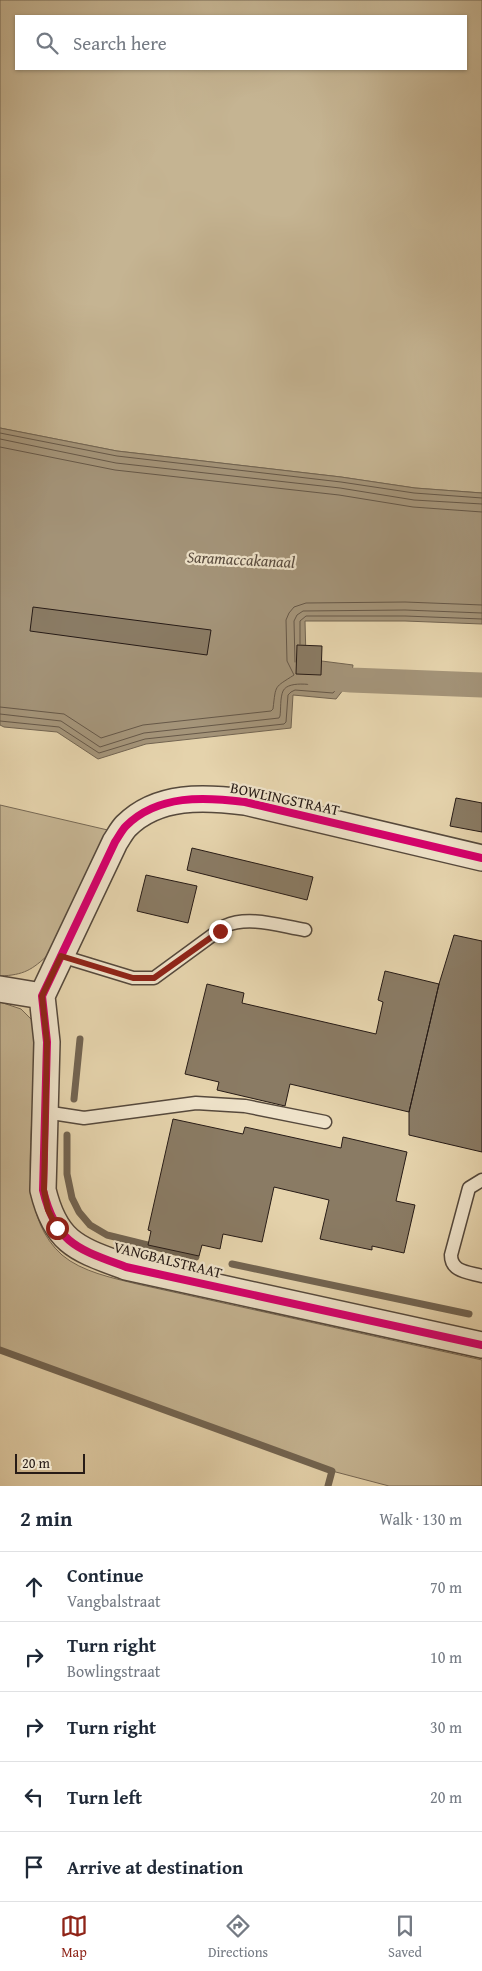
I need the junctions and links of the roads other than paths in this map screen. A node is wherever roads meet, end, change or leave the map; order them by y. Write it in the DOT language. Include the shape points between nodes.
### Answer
graph roads {
  1 [pos="482,858"];
  2 [pos="305,930"];
  3 [pos="61,956"];
  4 [pos="0,989"];
  5 [pos="42,996"];
  6 [pos="45,1112"];
  7 [pos="325,1122"];
  8 [pos="482,1180"];
  9 [pos="482,1276"];
  10 [pos="482,1345"];
  1 -- 3 [label="street, BOWLINGSTRAAT" via="245,802 208,798 171,801 146,811 126,826 115,842"];
  2 -- 3 [label="lane" via="246,920 232,923 154,978 133,978"];
  3 -- 5 [label="street, BOWLINGSTRAAT"];
  4 -- 5 [label="street"];
  5 -- 6 [label="street, VANGBALSTRAAT" via="47,1042"];
  6 -- 7 [label="lane" via="84,1118 196,1103 245,1106"];
  6 -- 10 [label="street, VANGBALSTRAAT" via="44,1190 48,1210 57,1228 82,1250 126,1267"];
  8 -- 9 [label="lane" via="469,1188 451,1255 456,1269"];
}
